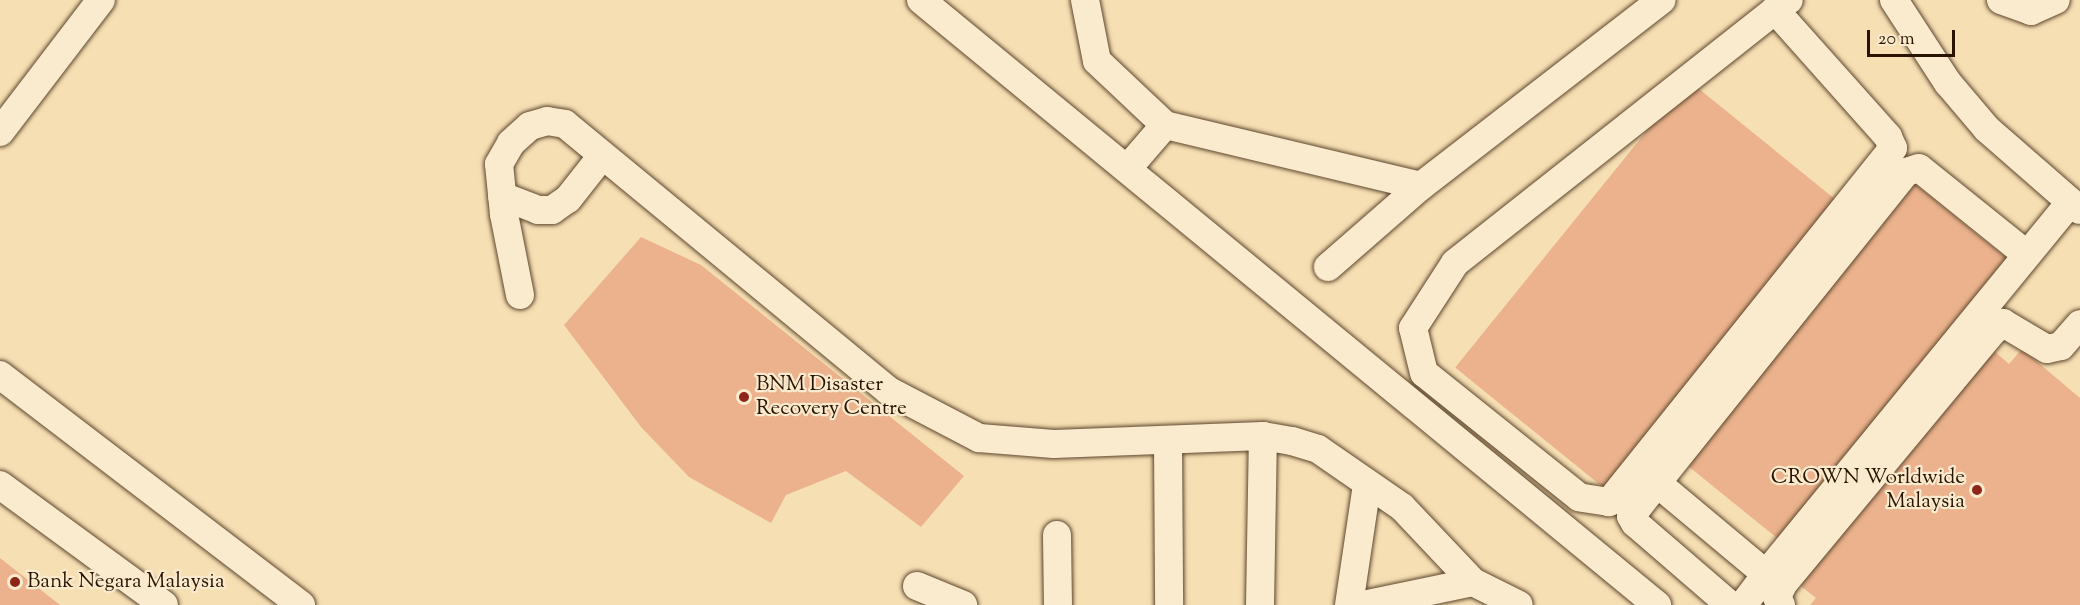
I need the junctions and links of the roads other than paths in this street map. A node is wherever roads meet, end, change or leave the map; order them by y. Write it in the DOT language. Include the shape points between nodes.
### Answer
graph roads {
  1 [pos="100,0"];
  2 [pos="921,0"];
  3 [pos="1085,0"];
  4 [pos="1662,0"];
  5 [pos="1894,0"];
  6 [pos="2001,0"];
  7 [pos="2056,0"];
  8 [pos="1782,5"];
  9 [pos="1165,125"];
  10 [pos="0,132"];
  11 [pos="602,158"];
  12 [pos="1127,169"];
  13 [pos="1421,186"];
  14 [pos="502,196"];
  15 [pos="2075,206"];
  16 [pos="2026,254"];
  17 [pos="1328,267"];
  18 [pos="520,295"];
  19 [pos="2080,324"];
  20 [pos="0,375"];
  21 [pos="1263,436"];
  22 [pos="1168,442"];
  23 [pos="1657,483"];
  24 [pos="0,484"];
  25 [pos="1367,484"];
  26 [pos="1057,535"];
  27 [pos="1766,574"];
  28 [pos="1473,582"];
  29 [pos="917,586"];
  30 [pos="164,605"];
  31 [pos="301,605"];
  32 [pos="963,605"];
  33 [pos="1058,605"];
  34 [pos="1169,605"];
  35 [pos="1260,605"];
  36 [pos="1349,605"];
  37 [pos="1363,605"];
  38 [pos="1519,605"];
  39 [pos="1657,605"];
  40 [pos="1730,605"];
  41 [pos="1743,605"];
  42 [pos="1781,605"];
  1 -- 10 [label="street"];
  2 -- 12 [label="street"];
  3 -- 9 [label="street" via="1097,61"];
  4 -- 13 [label="street"];
  5 -- 15 [label="street" via="1948,83 1987,129"];
  6 -- 7 [label="street" via="2031,11"];
  8 -- 8 [label="street" via="1893,148 1609,502 1579,497 1424,373 1413,328 1455,263"];
  9 -- 12 [label="street"];
  9 -- 13 [label="street"];
  11 -- 14 [label="street" via="568,199 552,210 538,210"];
  11 -- 14 [label="street" via="565,124 547,121 530,126 511,142 499,164"];
  11 -- 22 [label="street" via="888,391 979,438 1054,444"];
  12 -- 39 [label="street"];
  13 -- 17 [label="street"];
  14 -- 18 [label="street"];
  15 -- 16 [label="street"];
  16 -- 23 [label="street" via="1919,168 1906,172"];
  16 -- 27 [label="street"];
  19 -- 42 [label="street" via="2061,346 2047,349 2003,324 1993,331 1783,584 1778,597"];
  20 -- 31 [label="street"];
  21 -- 22 [label="street"];
  21 -- 25 [label="street" via="1318,449"];
  21 -- 35 [label="street"];
  22 -- 34 [label="street"];
  23 -- 27 [label="street"];
  23 -- 40 [label="street" via="1631,516 1635,523"];
  24 -- 30 [label="street"];
  25 -- 28 [label="street" via="1402,507"];
  25 -- 36 [label="street"];
  26 -- 33 [label="street"];
  27 -- 41 [label="street"];
  28 -- 37 [label="street"];
  28 -- 38 [label="street"];
  29 -- 32 [label="street"];
}
